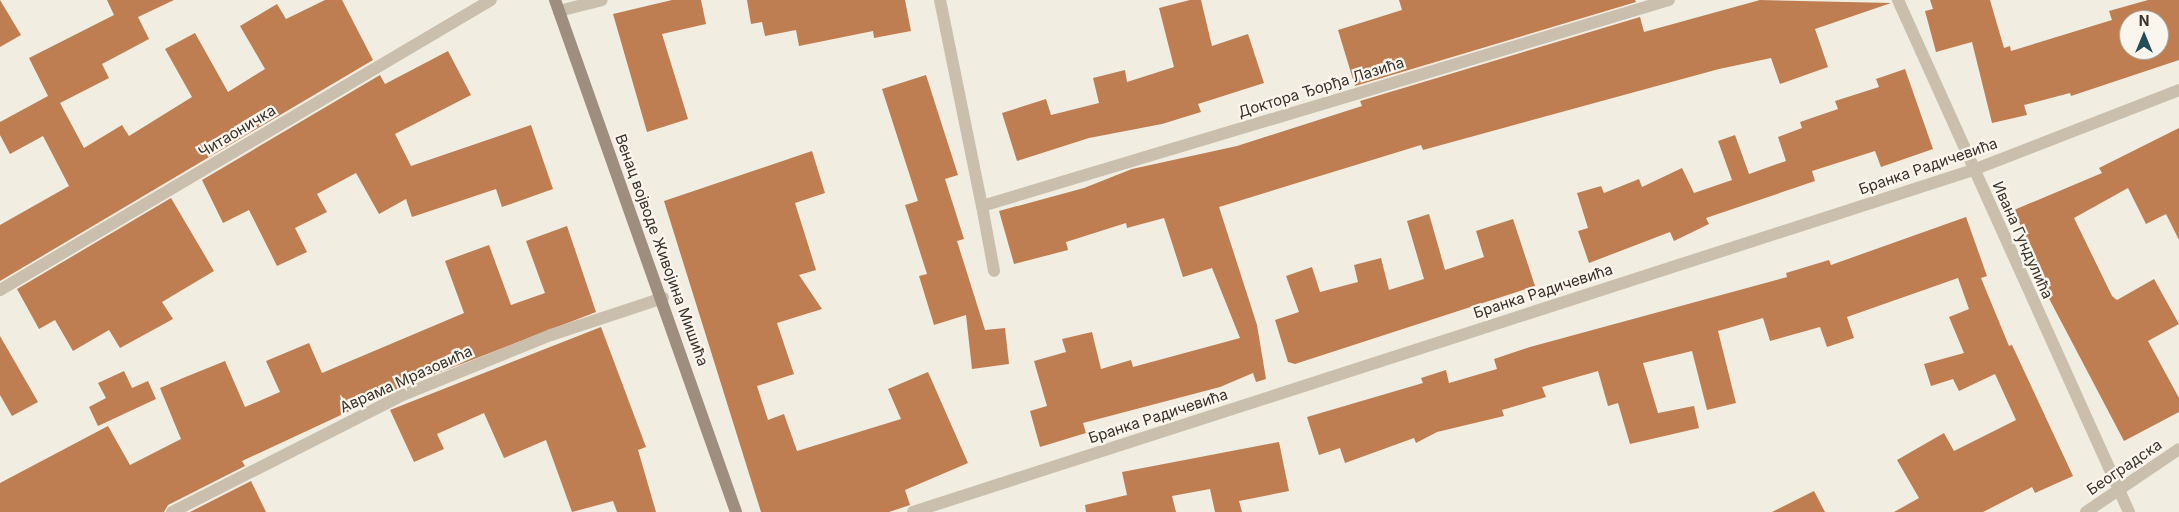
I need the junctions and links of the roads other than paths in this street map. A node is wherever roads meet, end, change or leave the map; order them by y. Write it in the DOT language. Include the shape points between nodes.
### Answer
graph roads {
  1 [pos="491,0"];
  2 [pos="602,0"];
  3 [pos="940,0"];
  4 [pos="1669,0"];
  5 [pos="1898,0"];
  6 [pos="557,5"];
  7 [pos="2179,90"];
  8 [pos="1973,170"];
  9 [pos="982,206"];
  10 [pos="994,271"];
  11 [pos="0,290"];
  12 [pos="663,298"];
  13 [pos="2179,449"];
  14 [pos="2119,492"];
  15 [pos="172,512"];
  16 [pos="736,512"];
  17 [pos="913,512"];
  18 [pos="2086,512"];
  19 [pos="2129,512"];
  1 -- 11 [label="street, Читаоничка"];
  2 -- 6 [label="street"];
  3 -- 9 [label="street"];
  4 -- 9 [label="street, Доктора Ђорђа Лазића"];
  5 -- 8 [label="street, Ивана Гундулића"];
  6 -- 12 [label="main road, Венац војводе Живојина Мишића"];
  7 -- 8 [label="street, Бранка Радичевића"];
  8 -- 14 [label="street, Ивана Гундулића"];
  8 -- 17 [label="street, Бранка Радичевића"];
  9 -- 10 [label="street"];
  12 -- 15 [label="street, Аврама Мразовића" via="551,335 403,395"];
  12 -- 16 [label="main road, Венац војводе Живојина Мишића"];
  13 -- 14 [label="street, Београдска"];
  14 -- 18 [label="street, Београдска"];
  14 -- 19 [label="street, Ивана Гундулића"];
}
